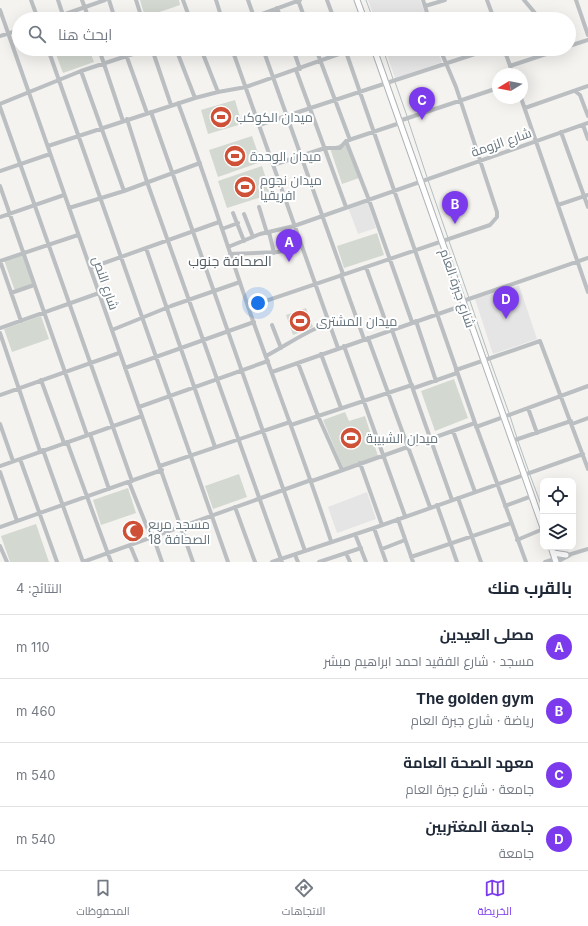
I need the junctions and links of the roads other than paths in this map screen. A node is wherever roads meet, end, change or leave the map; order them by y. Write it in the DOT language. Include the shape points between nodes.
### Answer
graph roads {
  1 [pos="31,0"];
  2 [pos="58,0"];
  3 [pos="82,0"];
  4 [pos="105,0"];
  5 [pos="109,0"];
  6 [pos="136,0"];
  7 [pos="183,0"];
  8 [pos="216,0"];
  9 [pos="248,0"];
  10 [pos="299,0"];
  11 [pos="327,0"];
  12 [pos="357,0"];
  13 [pos="423,0"];
  14 [pos="445,0"];
  15 [pos="487,0"];
  16 [pos="524,0"];
  17 [pos="576,0"];
  18 [pos="425,6"];
  19 [pos="85,7"];
  20 [pos="278,8"];
  21 [pos="0,10"];
  22 [pos="35,12"];
  23 [pos="63,12"];
  24 [pos="72,12"];
  25 [pos="87,12"];
  26 [pos="113,12"];
  27 [pos="140,12"];
  28 [pos="187,12"];
  29 [pos="220,12"];
  30 [pos="250,12"];
  31 [pos="267,12"];
  32 [pos="279,12"];
  33 [pos="303,12"];
  34 [pos="331,12"];
  35 [pos="361,12"];
  36 [pos="427,12"];
  37 [pos="491,12"];
  38 [pos="534,12"];
  39 [pos="586,20"];
  40 [pos="12,32"];
  41 [pos="8,33"];
  42 [pos="588,35"];
  43 [pos="0,36"];
  44 [pos="588,40"];
  45 [pos="12,44"];
  46 [pos="576,44"];
  47 [pos="16,56"];
  48 [pos="50,56"];
  49 [pos="102,56"];
  50 [pos="154,56"];
  51 [pos="179,56"];
  52 [pos="204,56"];
  53 [pos="235,56"];
  54 [pos="266,56"];
  55 [pos="294,56"];
  56 [pos="319,56"];
  57 [pos="332,56"];
  58 [pos="347,56"];
  59 [pos="376,56"];
  60 [pos="443,56"];
  61 [pos="469,56"];
  62 [pos="506,56"];
  63 [pos="540,56"];
  64 [pos="127,57"];
  65 [pos="321,61"];
  66 [pos="104,63"];
  67 [pos="446,64"];
  68 [pos="510,66"];
  69 [pos="298,69"];
  70 [pos="81,71"];
  71 [pos="274,78"];
  72 [pos="59,80"];
  73 [pos="386,83"];
  74 [pos="588,86"];
  75 [pos="246,87"];
  76 [pos="492,90"];
  77 [pos="29,91"];
  78 [pos="360,91"];
  79 [pos="575,91"];
  80 [pos="218,92"];
  81 [pos="194,98"];
  82 [pos="335,99"];
  83 [pos="461,102"];
  84 [pos="178,103"];
  85 [pos="523,104"];
  86 [pos="171,105"];
  87 [pos="0,106"];
  88 [pos="311,108"];
  89 [pos="525,108"];
  90 [pos="149,113"];
  91 [pos="287,116"];
  92 [pos="588,116"];
  93 [pos="125,120"];
  94 [pos="400,122"];
  95 [pos="588,123"];
  96 [pos="583,125"];
  97 [pos="259,126"];
  98 [pos="102,128"];
  99 [pos="374,132"];
  100 [pos="561,132"];
  101 [pos="78,136"];
  102 [pos="588,139"];
  103 [pos="348,140"];
  104 [pos="536,141"];
  105 [pos="48,146"];
  106 [pos="325,148"];
  107 [pos="50,154"];
  108 [pos="301,156"];
  109 [pos="480,160"];
  110 [pos="200,163"];
  111 [pos="20,164"];
  112 [pos="273,165"];
  113 [pos="0,171"];
  114 [pos="172,173"];
  115 [pos="421,181"];
  116 [pos="147,182"];
  117 [pos="0,186"];
  118 [pos="394,190"];
  119 [pos="124,191"];
  120 [pos="64,195"];
  121 [pos="586,196"];
  122 [pos="100,198"];
  123 [pos="369,200"];
  124 [pos="34,205"];
  125 [pos="558,205"];
  126 [pos="259,207"];
  127 [pos="346,207"];
  128 [pos="588,207"];
  129 [pos="69,208"];
  130 [pos="232,213"];
  131 [pos="10,214"];
  132 [pos="244,214"];
  133 [pos="321,216"];
  134 [pos="0,217"];
  135 [pos="220,222"];
  136 [pos="238,223"];
  137 [pos="294,226"];
  138 [pos="222,229"];
  139 [pos="192,231"];
  140 [pos="268,233"];
  141 [pos="78,235"];
  142 [pos="253,237"];
  143 [pos="168,240"];
  144 [pos="244,241"];
  145 [pos="442,241"];
  146 [pos="236,244"];
  147 [pos="301,245"];
  148 [pos="48,246"];
  149 [pos="228,247"];
  150 [pos="146,248"];
  151 [pos="415,250"];
  152 [pos="237,253"];
  153 [pos="274,253"];
  154 [pos="23,254"];
  155 [pos="230,254"];
  156 [pos="121,256"];
  157 [pos="588,258"];
  158 [pos="390,259"];
  159 [pos="0,261"];
  160 [pos="578,262"];
  161 [pos="366,267"];
  162 [pos="90,268"];
  163 [pos="342,275"];
  164 [pos="240,282"];
  165 [pos="314,284"];
  166 [pos="34,285"];
  167 [pos="214,291"];
  168 [pos="588,292"];
  169 [pos="11,293"];
  170 [pos="99,294"];
  171 [pos="190,300"];
  172 [pos="463,303"];
  173 [pos="69,305"];
  174 [pos="248,307"];
  175 [pos="166,309"];
  176 [pos="438,313"];
  177 [pos="44,314"];
  178 [pos="142,318"];
  179 [pos="21,321"];
  180 [pos="254,322"];
  181 [pos="414,322"];
  182 [pos="328,323"];
  183 [pos="272,325"];
  184 [pos="0,328"];
  185 [pos="112,330"];
  186 [pos="391,330"];
  187 [pos="227,331"];
  188 [pos="0,334"];
  189 [pos="366,338"];
  190 [pos="204,340"];
  191 [pos="344,346"];
  192 [pos="180,348"];
  193 [pos="281,348"];
  194 [pos="338,348"];
  195 [pos="119,353"];
  196 [pos="321,354"];
  197 [pos="266,356"];
  198 [pos="156,357"];
  199 [pos="484,360"];
  200 [pos="268,361"];
  201 [pos="298,363"];
  202 [pos="90,364"];
  203 [pos="125,368"];
  204 [pos="241,371"];
  205 [pos="64,372"];
  206 [pos="272,372"];
  207 [pos="457,372"];
  208 [pos="217,379"];
  209 [pos="41,380"];
  210 [pos="436,381"];
  211 [pos="588,386"];
  212 [pos="413,387"];
  213 [pos="18,388"];
  214 [pos="194,388"];
  215 [pos="388,392"];
  216 [pos="0,395"];
  217 [pos="170,396"];
  218 [pos="562,396"];
  219 [pos="364,401"];
  220 [pos="139,407"];
  221 [pos="341,408"];
  222 [pos="528,408"];
  223 [pos="142,416"];
  224 [pos="318,416"];
  225 [pos="504,417"];
  226 [pos="588,418"];
  227 [pos="572,422"];
  228 [pos="291,423"];
  229 [pos="0,424"];
  230 [pos="476,425"];
  231 [pos="112,426"];
  232 [pos="453,431"];
  233 [pos="263,432"];
  234 [pos="537,433"];
  235 [pos="89,434"];
  236 [pos="432,439"];
  237 [pos="238,440"];
  238 [pos="512,441"];
  239 [pos="65,443"];
  240 [pos="215,447"];
  241 [pos="408,448"];
  242 [pos="41,451"];
  243 [pos="583,454"];
  244 [pos="190,456"];
  245 [pos="383,456"];
  246 [pos="20,459"];
  247 [pos="13,461"];
  248 [pos="360,463"];
  249 [pos="0,466"];
  250 [pos="161,468"];
  251 [pos="588,469"];
  252 [pos="342,470"];
  253 [pos="0,472"];
  254 [pos="524,475"];
  255 [pos="312,480"];
  256 [pos="130,482"];
  257 [pos="498,484"];
  258 [pos="109,489"];
  259 [pos="284,490"];
  260 [pos="476,492"];
  261 [pos="532,496"];
  262 [pos="87,497"];
  263 [pos="259,498"];
  264 [pos="458,498"];
  265 [pos="452,500"];
  266 [pos="437,504"];
  267 [pos="64,505"];
  268 [pos="505,506"];
  269 [pos="235,507"];
  270 [pos="430,507"];
  271 [pos="40,513"];
  272 [pos="212,516"];
  273 [pos="405,516"];
  274 [pos="398,519"];
  275 [pos="540,519"];
  276 [pos="17,522"];
  277 [pos="511,523"];
  278 [pos="382,525"];
  279 [pos="0,527"];
  280 [pos="181,527"];
  281 [pos="374,528"];
  282 [pos="540,529"];
  283 [pos="355,534"];
  284 [pos="472,536"];
  285 [pos="152,537"];
  286 [pos="405,540"];
  287 [pos="517,540"];
  288 [pos="332,541"];
  289 [pos="451,544"];
  290 [pos="130,545"];
  291 [pos="0,546"];
  292 [pos="361,548"];
  293 [pos="382,549"];
  294 [pos="588,549"];
  295 [pos="550,550"];
  296 [pos="551,550"];
  297 [pos="305,551"];
  298 [pos="108,553"];
  299 [pos="346,553"];
  300 [pos="553,553"];
  301 [pos="295,555"];
  302 [pos="411,557"];
  303 [pos="567,558"];
  304 [pos="281,560"];
  305 [pos="554,561"];
  306 [pos="6,562"];
  307 [pos="57,562"];
  308 [pos="83,562"];
  309 [pos="111,562"];
  310 [pos="137,562"];
  311 [pos="162,562"];
  312 [pos="193,562"];
  313 [pos="228,562"];
  314 [pos="255,562"];
  315 [pos="272,562"];
  316 [pos="298,562"];
  317 [pos="319,562"];
  318 [pos="350,562"];
  319 [pos="366,562"];
  320 [pos="386,562"];
  321 [pos="413,562"];
  322 [pos="457,562"];
  323 [pos="481,562"];
  324 [pos="526,562"];
  325 [pos="545,562"];
  1 -- 22 [label="street"];
  2 -- 23 [label="street"];
  3 -- 19 [label="street"];
  4 -- 19 [label="street"];
  5 -- 26 [label="street"];
  6 -- 27 [label="street"];
  7 -- 28 [label="street"];
  8 -- 29 [label="street"];
  9 -- 30 [label="street"];
  10 -- 20 [label="street"];
  10 -- 33 [label="street"];
  11 -- 34 [label="street"];
  12 -- 35 [label="main road"];
  13 -- 18 [label="street"];
  14 -- 18 [label="street"];
  15 -- 37 [label="street"];
  16 -- 38 [label="street"];
  17 -- 39 [label="street"];
  18 -- 36 [label="street"];
  19 -- 24 [label="street"];
  19 -- 25 [label="street"];
  20 -- 31 [label="street"];
  20 -- 32 [label="street"];
  21 -- 41 [label="street, شارع النص"];
  39 -- 42 [label="street"];
  40 -- 41 [label="street"];
  41 -- 43 [label="street"];
  41 -- 45 [label="street, شارع النص"];
  44 -- 46 [label="street"];
  47 -- 77 [label="street, شارع النص"];
  48 -- 72 [label="street"];
  49 -- 66 [label="street"];
  50 -- 86 [label="street"];
  51 -- 81 [label="street"];
  52 -- 80 [label="street"];
  53 -- 75 [label="street"];
  54 -- 71 [label="street"];
  55 -- 69 [label="street"];
  56 -- 65 [label="street"];
  57 -- 65 [label="street"];
  58 -- 78 [label="street"];
  59 -- 73 [label="main road, شارع جبرة العام"];
  60 -- 67 [label="street"];
  61 -- 67 [label="street"];
  62 -- 68 [label="street"];
  63 -- 68 [label="street"];
  64 -- 66 [label="street"];
  64 -- 90 [label="street"];
  65 -- 69 [label="street"];
  65 -- 82 [label="street"];
  66 -- 70 [label="street"];
  66 -- 93 [label="street"];
  67 -- 73 [label="street"];
  67 -- 83 [label="street"];
  69 -- 71 [label="street"];
  69 -- 88 [label="street"];
  70 -- 72 [label="street"];
  70 -- 98 [label="street"];
  71 -- 75 [label="street"];
  71 -- 91 [label="street"];
  72 -- 77 [label="street"];
  72 -- 101 [label="street"];
  73 -- 78 [label="street"];
  73 -- 94 [label="main road, شارع جبرة العام"];
  74 -- 79 [label="street"];
  75 -- 80 [label="street"];
  75 -- 97 [label="street"];
  76 -- 83 [label="street"];
  77 -- 87 [label="street"];
  77 -- 105 [label="street, شارع النص"];
  78 -- 82 [label="street"];
  78 -- 99 [label="street"];
  79 -- 89 [label="street"];
  79 -- 92 [label="street" via="580,95"];
  80 -- 81 [label="street"];
  81 -- 84 [label="street"];
  82 -- 88 [label="street"];
  82 -- 103 [label="street"];
  83 -- 94 [label="street"];
  83 -- 109 [label="street"];
  84 -- 86 [label="street"];
  84 -- 110 [label="street"];
  85 -- 89 [label="street"];
  86 -- 90 [label="street"];
  87 -- 111 [label="street"];
  88 -- 91 [label="street"];
  88 -- 106 [label="street"];
  89 -- 104 [label="street"];
  90 -- 93 [label="street"];
  90 -- 114 [label="street"];
  91 -- 97 [label="street"];
  91 -- 108 [label="street"];
  93 -- 98 [label="street"];
  93 -- 116 [label="street"];
  94 -- 99 [label="street"];
  94 -- 115 [label="main road, شارع جبرة العام"];
  95 -- 96 [label="street, شارع الزومة"];
  96 -- 100 [label="street, شارع الزومة"];
  96 -- 102 [label="street"];
  97 -- 112 [label="street"];
  98 -- 101 [label="street"];
  98 -- 119 [label="street"];
  99 -- 103 [label="street"];
  99 -- 118 [label="street"];
  100 -- 104 [label="street, شارع الزومة"];
  100 -- 121 [label="street"];
  101 -- 105 [label="street"];
  101 -- 122 [label="street"];
  103 -- 106 [label="street" via="340,148"];
  103 -- 123 [label="street"];
  104 -- 109 [label="street, شارع الزومة"];
  104 -- 125 [label="street"];
  105 -- 107 [label="street, شارع النص"];
  106 -- 108 [label="street"];
  106 -- 127 [label="street"];
  107 -- 111 [label="street"];
  107 -- 120 [label="street, شارع النص"];
  108 -- 112 [label="street"];
  108 -- 133 [label="street"];
  109 -- 115 [label="street, شارع الزومة"];
  109 -- 145 [label="street" via="497,217 490,225"];
  110 -- 114 [label="street"];
  110 -- 135 [label="street"];
  111 -- 113 [label="street"];
  111 -- 124 [label="street"];
  112 -- 137 [label="street"];
  114 -- 116 [label="street"];
  114 -- 139 [label="street"];
  115 -- 118 [label="street, شارع الزومة"];
  115 -- 145 [label="main road, شارع جبرة العام"];
  116 -- 119 [label="street"];
  116 -- 143 [label="street"];
  117 -- 131 [label="street"];
  118 -- 123 [label="street, شارع الزومة"];
  118 -- 151 [label="street"];
  119 -- 122 [label="street"];
  120 -- 124 [label="street"];
  120 -- 129 [label="street, شارع النص"];
  121 -- 125 [label="street"];
  121 -- 128 [label="street"];
  122 -- 129 [label="street"];
  122 -- 156 [label="street"];
  123 -- 127 [label="street, شارع الزومة"];
  123 -- 158 [label="street"];
  124 -- 131 [label="street"];
  124 -- 148 [label="street"];
  125 -- 160 [label="street"];
  126 -- 140 [label="street"];
  127 -- 133 [label="street, شارع الزومة"];
  129 -- 141 [label="street, شارع النص"];
  130 -- 136 [label="street"];
  131 -- 134 [label="street"];
  131 -- 154 [label="street"];
  132 -- 142 [label="street"];
  133 -- 137 [label="street, شارع الزومة"];
  133 -- 163 [label="street"];
  135 -- 138 [label="street"];
  135 -- 139 [label="street"];
  136 -- 138 [label="street"];
  136 -- 144 [label="street"];
  137 -- 140 [label="street, شارع الزومة"];
  137 -- 147 [label="street"];
  138 -- 149 [label="street"];
  139 -- 143 [label="street"];
  139 -- 167 [label="street"];
  140 -- 142 [label="street, شارع الزومة"];
  140 -- 153 [label="street"];
  141 -- 148 [label="street"];
  141 -- 162 [label="street, شارع النص"];
  142 -- 144 [label="street, شارع الزومة"];
  143 -- 150 [label="street"];
  143 -- 171 [label="street"];
  144 -- 146 [label="street, شارع الزومة"];
  145 -- 151 [label="street"];
  145 -- 172 [label="main road, شارع جبرة العام"];
  146 -- 149 [label="street, شارع الزومة"];
  146 -- 152 [label="street"];
  147 -- 153 [label="street"];
  147 -- 165 [label="street"];
  148 -- 154 [label="street"];
  148 -- 173 [label="street"];
  149 -- 155 [label="street"];
  150 -- 156 [label="street"];
  150 -- 175 [label="street"];
  151 -- 158 [label="street"];
  151 -- 176 [label="street"];
  152 -- 153 [label="street"];
  152 -- 155 [label="street"];
  154 -- 159 [label="street"];
  154 -- 166 [label="street"];
  155 -- 164 [label="street"];
  156 -- 162 [label="street"];
  156 -- 178 [label="street"];
  157 -- 160 [label="street"];
  158 -- 161 [label="street"];
  158 -- 181 [label="street"];
  159 -- 169 [label="street"];
  160 -- 168 [label="street"];
  160 -- 172 [label="street"];
  161 -- 163 [label="street"];
  161 -- 186 [label="street"];
  162 -- 170 [label="street, شارع النص"];
  163 -- 165 [label="street"];
  163 -- 189 [label="street"];
  164 -- 167 [label="street"];
  164 -- 174 [label="street"];
  165 -- 174 [label="street"];
  165 -- 182 [label="street"];
  166 -- 169 [label="street"];
  166 -- 177 [label="street"];
  167 -- 171 [label="street"];
  167 -- 187 [label="street"];
  169 -- 179 [label="street"];
  170 -- 173 [label="street"];
  170 -- 185 [label="street, شارع النص"];
  171 -- 175 [label="street"];
  171 -- 190 [label="street"];
  172 -- 176 [label="street"];
  172 -- 199 [label="main road, شارع جبرة العام"];
  173 -- 177 [label="street"];
  173 -- 202 [label="street"];
  174 -- 180 [label="street"];
  175 -- 178 [label="street"];
  175 -- 192 [label="street"];
  176 -- 181 [label="street"];
  176 -- 207 [label="street"];
  177 -- 179 [label="street"];
  177 -- 205 [label="street"];
  178 -- 185 [label="street"];
  178 -- 198 [label="street"];
  179 -- 184 [label="street"];
  180 -- 187 [label="street"];
  180 -- 197 [label="street"];
  181 -- 186 [label="street"];
  181 -- 210 [label="street"];
  182 -- 193 [label="street" via="304,332"];
  182 -- 194 [label="street"];
  183 -- 193 [label="street"];
  185 -- 195 [label="street, شارع النص"];
  186 -- 189 [label="street"];
  186 -- 212 [label="street"];
  187 -- 190 [label="street"];
  187 -- 204 [label="street"];
  188 -- 213 [label="street"];
  189 -- 191 [label="street"];
  189 -- 215 [label="street"];
  190 -- 192 [label="street"];
  190 -- 208 [label="street"];
  191 -- 194 [label="street"];
  191 -- 219 [label="street"];
  192 -- 198 [label="street"];
  192 -- 214 [label="street"];
  193 -- 197 [label="street"];
  194 -- 196 [label="street"];
  195 -- 202 [label="street"];
  195 -- 203 [label="street, شارع النص"];
  196 -- 201 [label="street"];
  196 -- 221 [label="street"];
  197 -- 200 [label="street"];
  198 -- 203 [label="street"];
  198 -- 217 [label="street"];
  199 -- 207 [label="street"];
  199 -- 218 [label="street" via="540,341"];
  199 -- 225 [label="main road, شارع جبرة العام"];
  200 -- 204 [label="street"];
  200 -- 206 [label="street"];
  201 -- 206 [label="street"];
  201 -- 224 [label="street"];
  202 -- 205 [label="street"];
  202 -- 231 [label="street"];
  203 -- 220 [label="street, شارع النص"];
  204 -- 208 [label="street"];
  204 -- 233 [label="street"];
  205 -- 209 [label="street"];
  205 -- 235 [label="street"];
  206 -- 228 [label="street"];
  207 -- 210 [label="street"];
  207 -- 230 [label="street"];
  208 -- 214 [label="street"];
  208 -- 237 [label="street"];
  209 -- 213 [label="street"];
  209 -- 239 [label="street"];
  210 -- 212 [label="street"];
  211 -- 218 [label="street"];
  212 -- 215 [label="street"];
  212 -- 236 [label="street"];
  213 -- 216 [label="street"];
  213 -- 242 [label="street"];
  214 -- 217 [label="street"];
  214 -- 240 [label="street"];
  215 -- 219 [label="street"];
  215 -- 241 [label="street"];
  217 -- 220 [label="street"];
  217 -- 244 [label="street"];
  218 -- 222 [label="street"];
  218 -- 227 [label="street"];
  219 -- 221 [label="street"];
  219 -- 245 [label="street"];
  220 -- 223 [label="street, شارع النص"];
  221 -- 224 [label="street"];
  222 -- 225 [label="street"];
  222 -- 234 [label="street"];
  223 -- 231 [label="street"];
  223 -- 250 [label="street, شارع النص"];
  224 -- 228 [label="street"];
  224 -- 252 [label="street"];
  225 -- 230 [label="street"];
  225 -- 238 [label="main road, شارع جبرة العام"];
  226 -- 227 [label="street"];
  227 -- 234 [label="street"];
  227 -- 243 [label="street"];
  228 -- 233 [label="street"];
  228 -- 255 [label="street"];
  229 -- 247 [label="street"];
  230 -- 232 [label="street"];
  230 -- 257 [label="street"];
  231 -- 235 [label="street"];
  231 -- 256 [label="street"];
  232 -- 236 [label="street"];
  232 -- 260 [label="street"];
  233 -- 237 [label="street"];
  233 -- 259 [label="street"];
  234 -- 238 [label="street"];
  235 -- 239 [label="street"];
  235 -- 258 [label="street"];
  236 -- 241 [label="street"];
  236 -- 265 [label="street"];
  237 -- 240 [label="street"];
  237 -- 263 [label="street"];
  238 -- 254 [label="main road, شارع جبرة العام"];
  239 -- 242 [label="street"];
  239 -- 262 [label="street"];
  240 -- 244 [label="street"];
  241 -- 245 [label="street"];
  241 -- 270 [label="street"];
  242 -- 246 [label="street"];
  242 -- 267 [label="street"];
  243 -- 251 [label="street"];
  243 -- 254 [label="street"];
  244 -- 250 [label="street"];
  244 -- 272 [label="street"];
  245 -- 248 [label="street"];
  245 -- 273 [label="street"];
  246 -- 247 [label="street"];
  246 -- 271 [label="street"];
  247 -- 249 [label="street"];
  248 -- 252 [label="street"];
  248 -- 278 [label="street"];
  250 -- 256 [label="street"];
  250 -- 280 [label="street, شارع النص"];
  252 -- 255 [label="street"];
  253 -- 276 [label="street"];
  254 -- 257 [label="street"];
  254 -- 261 [label="main road, شارع جبرة العام"];
  255 -- 259 [label="street"];
  255 -- 288 [label="street"];
  256 -- 258 [label="street"];
  256 -- 285 [label="street"];
  257 -- 260 [label="street"];
  257 -- 268 [label="street"];
  258 -- 262 [label="street"];
  259 -- 263 [label="street"];
  259 -- 297 [label="street"];
  260 -- 264 [label="street"];
  261 -- 268 [label="street"];
  261 -- 275 [label="main road, شارع جبرة العام"];
  262 -- 267 [label="street"];
  262 -- 298 [label="street"];
  263 -- 269 [label="street"];
  263 -- 304 [label="street"];
  264 -- 265 [label="street"];
  264 -- 284 [label="street"];
  265 -- 266 [label="street"];
  266 -- 270 [label="street"];
  266 -- 289 [label="street"];
  267 -- 271 [label="street"];
  267 -- 308 [label="street"];
  268 -- 277 [label="street"];
  269 -- 272 [label="street"];
  269 -- 314 [label="street"];
  270 -- 273 [label="street"];
  271 -- 276 [label="street"];
  271 -- 307 [label="street"];
  272 -- 280 [label="street"];
  272 -- 313 [label="street"];
  273 -- 274 [label="street"];
  274 -- 278 [label="street"];
  274 -- 286 [label="street"];
  276 -- 279 [label="street"];
  277 -- 284 [label="street"];
  277 -- 287 [label="street"];
  278 -- 281 [label="street"];
  280 -- 285 [label="street"];
  280 -- 312 [label="street, شارع النص"];
  281 -- 283 [label="street"];
  281 -- 293 [label="street"];
  282 -- 287 [label="street"];
  283 -- 288 [label="street"];
  283 -- 292 [label="street"];
  284 -- 289 [label="street"];
  284 -- 323 [label="street"];
  285 -- 290 [label="street"];
  285 -- 311 [label="street"];
  286 -- 293 [label="street"];
  286 -- 302 [label="street"];
  287 -- 324 [label="street"];
  288 -- 297 [label="street"];
  289 -- 302 [label="street"];
  289 -- 322 [label="street"];
  290 -- 298 [label="street"];
  290 -- 310 [label="street"];
  291 -- 306 [label="street"];
  292 -- 299 [label="street"];
  292 -- 319 [label="street"];
  293 -- 320 [label="street"];
  294 -- 303 [label="street"];
  295 -- 305 [label="main road"];
  296 -- 300 [label="main road"];
  297 -- 301 [label="street"];
  298 -- 308 [label="street"];
  298 -- 309 [label="street"];
  299 -- 317 [label="street"];
  299 -- 318 [label="street"];
  300 -- 303 [label="main road"];
  300 -- 305 [label="main road"];
  301 -- 304 [label="street"];
  301 -- 316 [label="street"];
  302 -- 321 [label="street"];
  303 -- 305 [label="street"];
  304 -- 315 [label="street"];
  305 -- 325 [label="street"];
}
